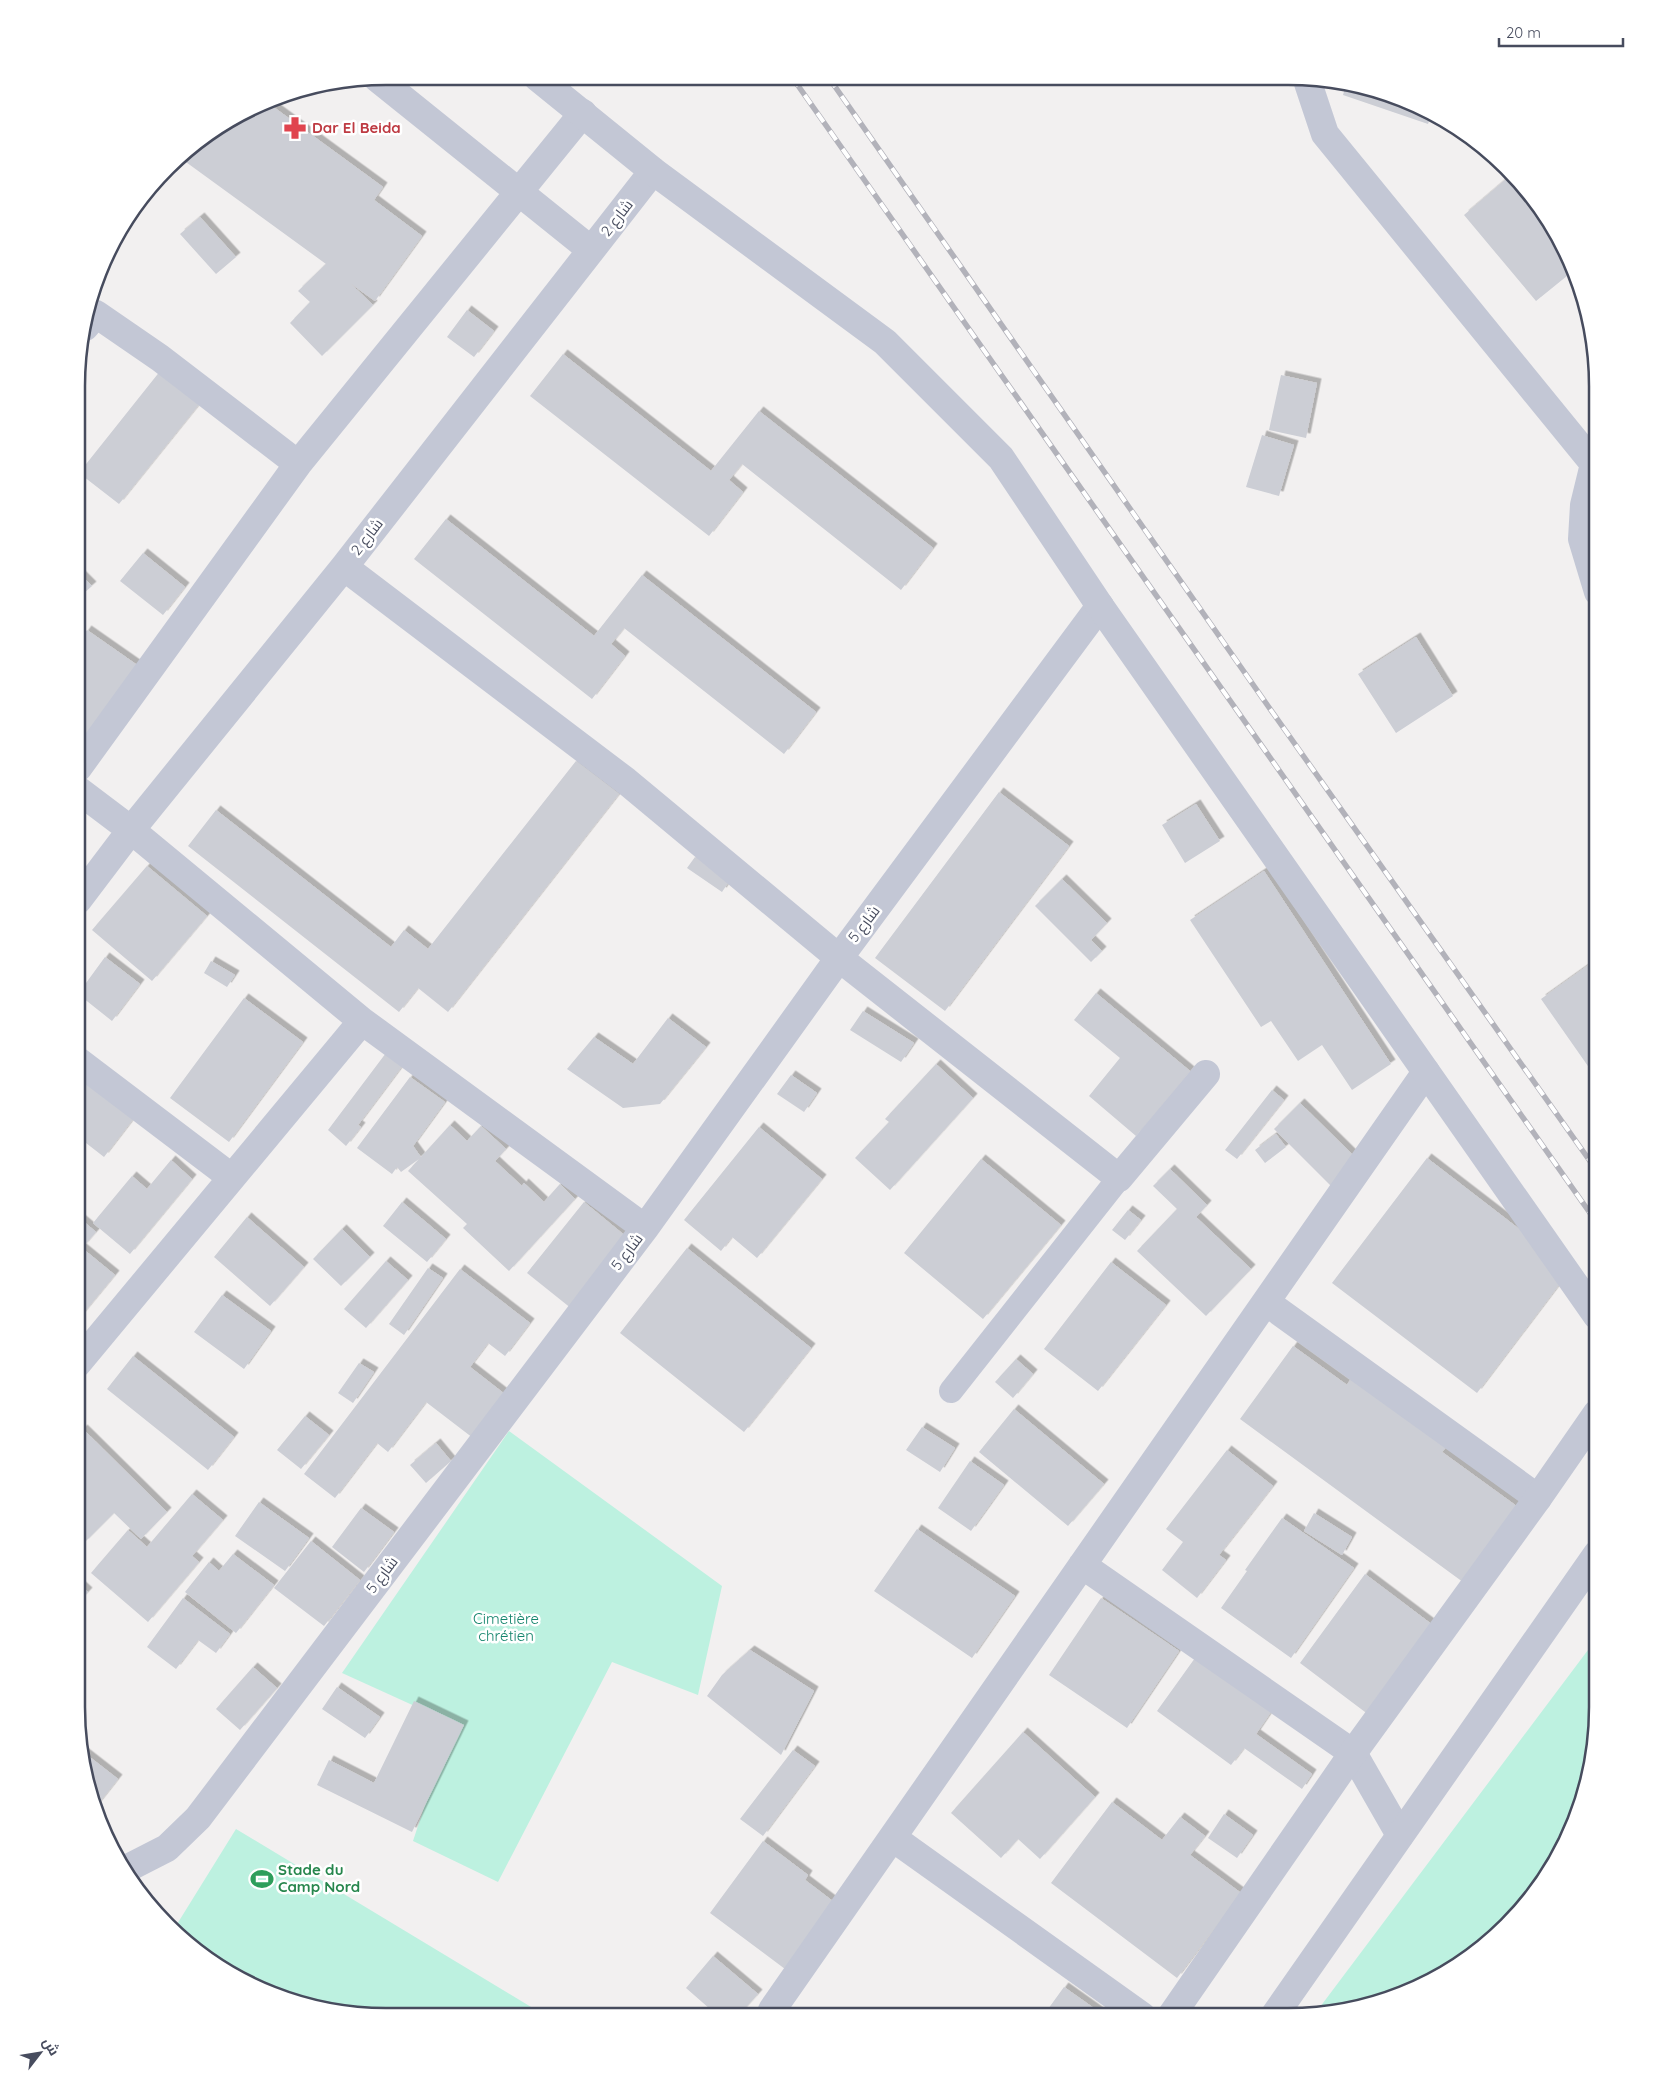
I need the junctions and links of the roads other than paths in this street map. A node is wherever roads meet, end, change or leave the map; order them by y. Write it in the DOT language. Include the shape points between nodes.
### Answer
graph roads {
  1 [pos="386,85"];
  2 [pos="547,85"];
  3 [pos="1309,86"];
  4 [pos="583,114"];
  5 [pos="653,171"];
  6 [pos="520,193"];
  7 [pos="592,250"];
  8 [pos="93,318"];
  9 [pos="1589,458"];
  10 [pos="298,464"];
  11 [pos="1589,485"];
  12 [pos="1589,562"];
  13 [pos="344,567"];
  14 [pos="1100,606"];
  15 [pos="85,758"];
  16 [pos="85,795"];
  17 [pos="131,830"];
  18 [pos="85,891"];
  19 [pos="840,958"];
  20 [pos="362,1021"];
  21 [pos="85,1066"];
  22 [pos="1426,1072"];
  23 [pos="1206,1074"];
  24 [pos="230,1177"];
  25 [pos="1119,1178"];
  26 [pos="645,1228"];
  27 [pos="1266,1302"];
  28 [pos="1589,1305"];
  29 [pos="85,1354"];
  30 [pos="950,1391"];
  31 [pos="1589,1425"];
  32 [pos="1538,1498"];
  33 [pos="1082,1565"];
  34 [pos="1589,1565"];
  35 [pos="1353,1753"];
  36 [pos="1400,1834"];
  37 [pos="892,1838"];
  38 [pos="131,1867"];
  39 [pos="773,2008"];
  40 [pos="1131,2008"];
  41 [pos="1177,2008"];
  42 [pos="1280,2008"];
  1 -- 6 [label="street"];
  2 -- 4 [label="street"];
  3 -- 9 [label="street" via="1324,134"];
  4 -- 5 [label="street"];
  4 -- 6 [label="street"];
  5 -- 7 [label="street, شارع 2"];
  5 -- 14 [label="street" via="885,342 1001,458"];
  6 -- 7 [label="street"];
  6 -- 10 [label="street"];
  7 -- 13 [label="street, شارع 2"];
  8 -- 10 [label="street" via="96,314 160,358"];
  10 -- 15 [label="street"];
  11 -- 12 [label="street" via="1582,539"];
  13 -- 17 [label="street, شارع 2"];
  13 -- 19 [label="street" via="626,781"];
  14 -- 19 [label="street, شارع 5"];
  14 -- 22 [label="street"];
  16 -- 17 [label="street"];
  17 -- 18 [label="street, شارع 2"];
  17 -- 20 [label="street"];
  19 -- 25 [label="street"];
  19 -- 26 [label="street, شارع 5"];
  20 -- 24 [label="street"];
  20 -- 26 [label="street"];
  21 -- 24 [label="street"];
  22 -- 27 [label="street"];
  22 -- 28 [label="street"];
  23 -- 25 [label="street"];
  24 -- 29 [label="street"];
  25 -- 30 [label="lane"];
  26 -- 38 [label="street, شارع 5" via="198,1818 168,1848"];
  27 -- 32 [label="street"];
  27 -- 33 [label="street"];
  31 -- 32 [label="street"];
  32 -- 35 [label="street"];
  33 -- 35 [label="street"];
  33 -- 37 [label="street"];
  34 -- 36 [label="street"];
  35 -- 36 [label="street"];
  35 -- 41 [label="street"];
  36 -- 42 [label="street"];
  37 -- 39 [label="street"];
  37 -- 40 [label="street"];
}
